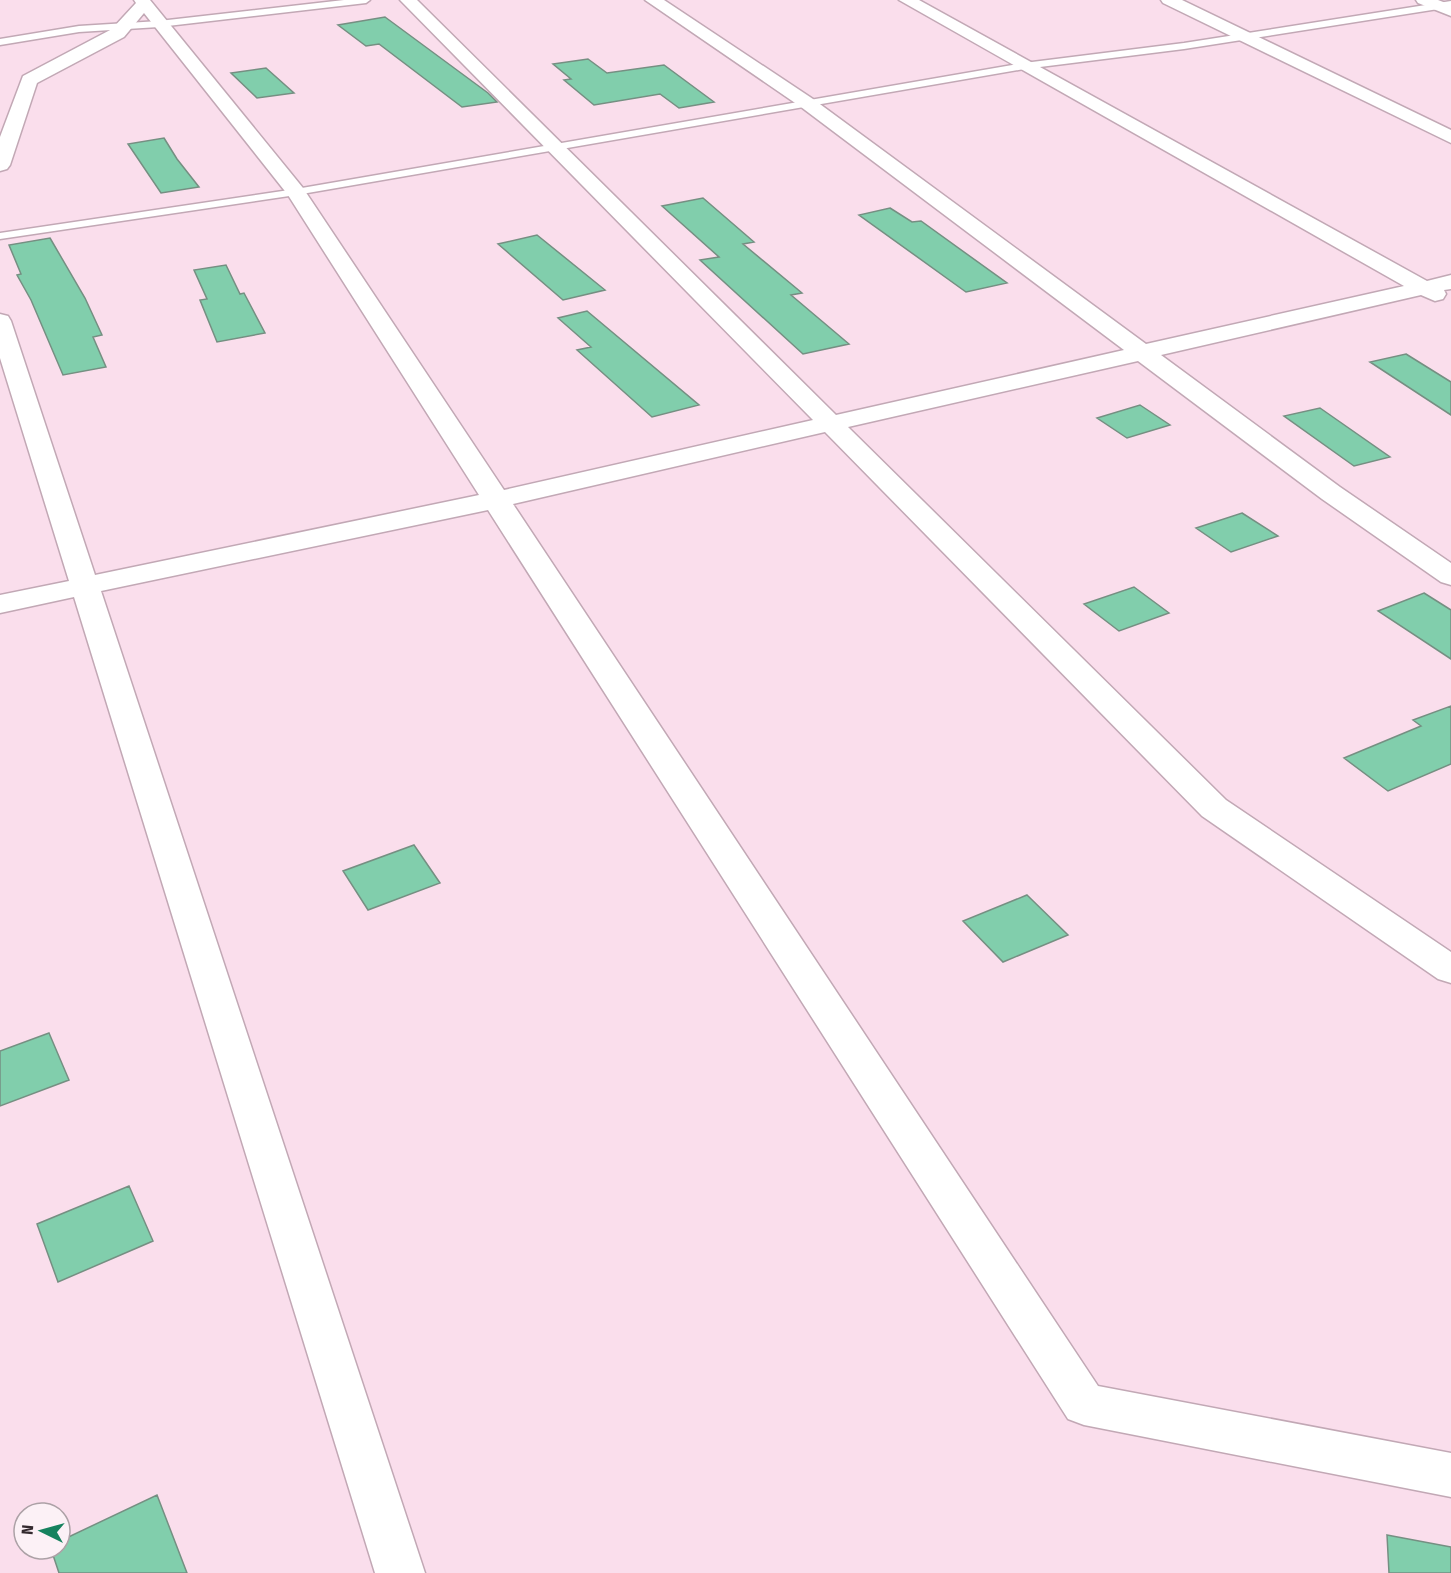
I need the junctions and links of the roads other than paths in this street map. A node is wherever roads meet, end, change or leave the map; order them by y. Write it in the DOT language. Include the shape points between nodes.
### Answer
graph roads {
  1 [pos="366,0"];
  2 [pos="408,0"];
  3 [pos="653,0"];
  4 [pos="907,0"];
  5 [pos="1169,0"];
  6 [pos="1441,5"];
  7 [pos="142,13"];
  8 [pos="1243,35"];
  9 [pos="0,42"];
  10 [pos="1024,66"];
  11 [pos="807,103"];
  12 [pos="1451,137"];
  13 [pos="555,147"];
  14 [pos="0,165"];
  15 [pos="296,192"];
  16 [pos="0,236"];
  17 [pos="1451,282"];
  18 [pos="1425,289"];
  19 [pos="1451,303"];
  20 [pos="0,321"];
  21 [pos="1143,353"];
  22 [pos="831,424"];
  23 [pos="496,500"];
  24 [pos="1451,576"];
  25 [pos="84,586"];
  26 [pos="0,604"];
  27 [pos="1451,970"];
  28 [pos="1451,1475"];
  29 [pos="400,1573"];
  1 -- 7 [label="lane"];
  2 -- 13 [label="street"];
  3 -- 11 [label="street"];
  4 -- 10 [label="street"];
  5 -- 8 [label="street"];
  6 -- 8 [label="lane"];
  7 -- 9 [label="lane"];
  7 -- 14 [label="street" via="118,33 29,80"];
  7 -- 15 [label="street"];
  8 -- 10 [label="lane"];
  8 -- 12 [label="street"];
  10 -- 11 [label="lane"];
  10 -- 18 [label="street"];
  11 -- 13 [label="lane"];
  11 -- 21 [label="street"];
  13 -- 15 [label="lane"];
  13 -- 22 [label="street"];
  15 -- 16 [label="lane"];
  15 -- 23 [label="street"];
  17 -- 18 [label="street"];
  18 -- 19 [label="street"];
  18 -- 21 [label="street"];
  20 -- 25 [label="street"];
  21 -- 22 [label="street"];
  21 -- 24 [label="street" via="1331,493"];
  22 -- 23 [label="street"];
  22 -- 27 [label="street" via="1214,808"];
  23 -- 25 [label="street"];
  23 -- 28 [label="street" via="1084,1404"];
  25 -- 26 [label="street"];
  25 -- 29 [label="street"];
}
